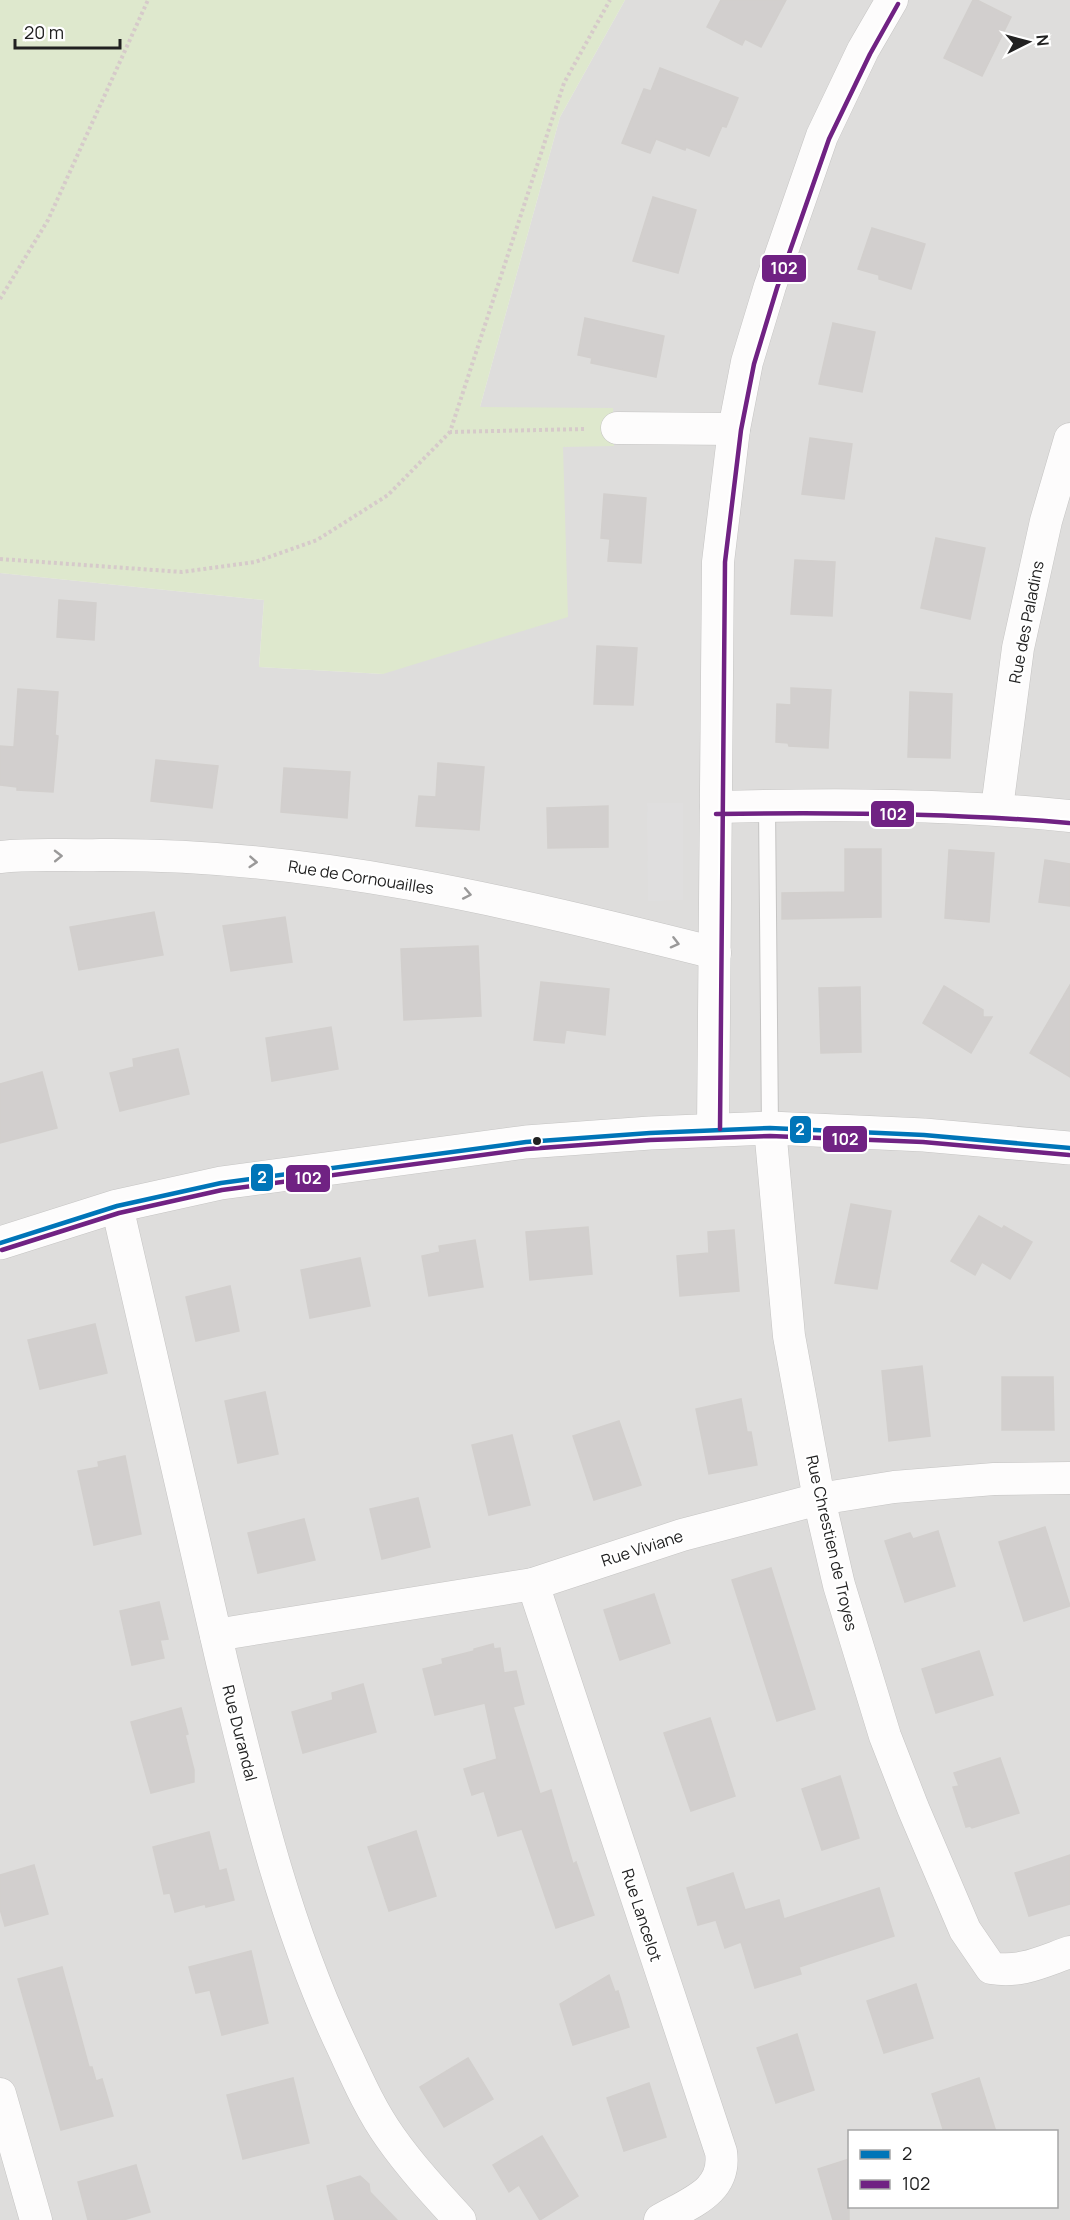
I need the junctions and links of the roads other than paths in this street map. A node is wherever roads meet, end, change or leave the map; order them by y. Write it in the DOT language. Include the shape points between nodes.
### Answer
graph roads {
  1 [pos="892,0"];
  2 [pos="617,428"];
  3 [pos="734,429"];
  4 [pos="1070,439"];
  5 [pos="716,807"];
  6 [pos="767,807"];
  7 [pos="997,808"];
  8 [pos="1070,816"];
  9 [pos="0,857"];
  10 [pos="715,953"];
  11 [pos="770,1128"];
  12 [pos="713,1129"];
  13 [pos="1070,1148"];
  14 [pos="117,1206"];
  15 [pos="0,1243"];
  16 [pos="1070,1478"];
  17 [pos="819,1499"];
  18 [pos="533,1584"];
  19 [pos="216,1635"];
  20 [pos="1070,1953"];
  21 [pos="0,2094"];
  22 [pos="36,2220"];
  23 [pos="460,2220"];
  24 [pos="660,2220"];
  1 -- 3 [label="street" via="822,136 763,308"];
  2 -- 3 [label="street"];
  3 -- 5 [label="street" via="718,561"];
  4 -- 7 [label="street, Rue des Paladins" via="1046,521 1018,648"];
  5 -- 6 [label="street"];
  5 -- 10 [label="street"];
  6 -- 7 [label="street"];
  6 -- 11 [label="lane"];
  7 -- 8 [label="street"];
  9 -- 10 [label="street, Rue de Cornouailles, one-way" via="143,855 290,864 501,901"];
  10 -- 12 [label="street"];
  11 -- 12 [label="street"];
  11 -- 13 [label="street" via="924,1135"];
  11 -- 17 [label="street, Rue Chrestien de Troyes" via="789,1336"];
  12 -- 14 [label="street" via="526,1142 221,1183"];
  14 -- 15 [label="street"];
  14 -- 19 [label="street, Rue Durandal"];
  16 -- 17 [label="street, Rue Viviane" via="894,1486"];
  17 -- 18 [label="street, Rue Viviane" via="682,1535"];
  17 -- 20 [label="street, Rue Chrestien de Troyes" via="838,1585 885,1736 965,1930 991,1968 1025,1968"];
  18 -- 19 [label="street, Rue Viviane"];
  18 -- 24 [label="street, Rue Lancelot" via="721,2152 720,2177 710,2190"];
  19 -- 23 [label="street, Rue Durandal" via="269,1849 331,2023 389,2136"];
  21 -- 22 [label="street"];
}
